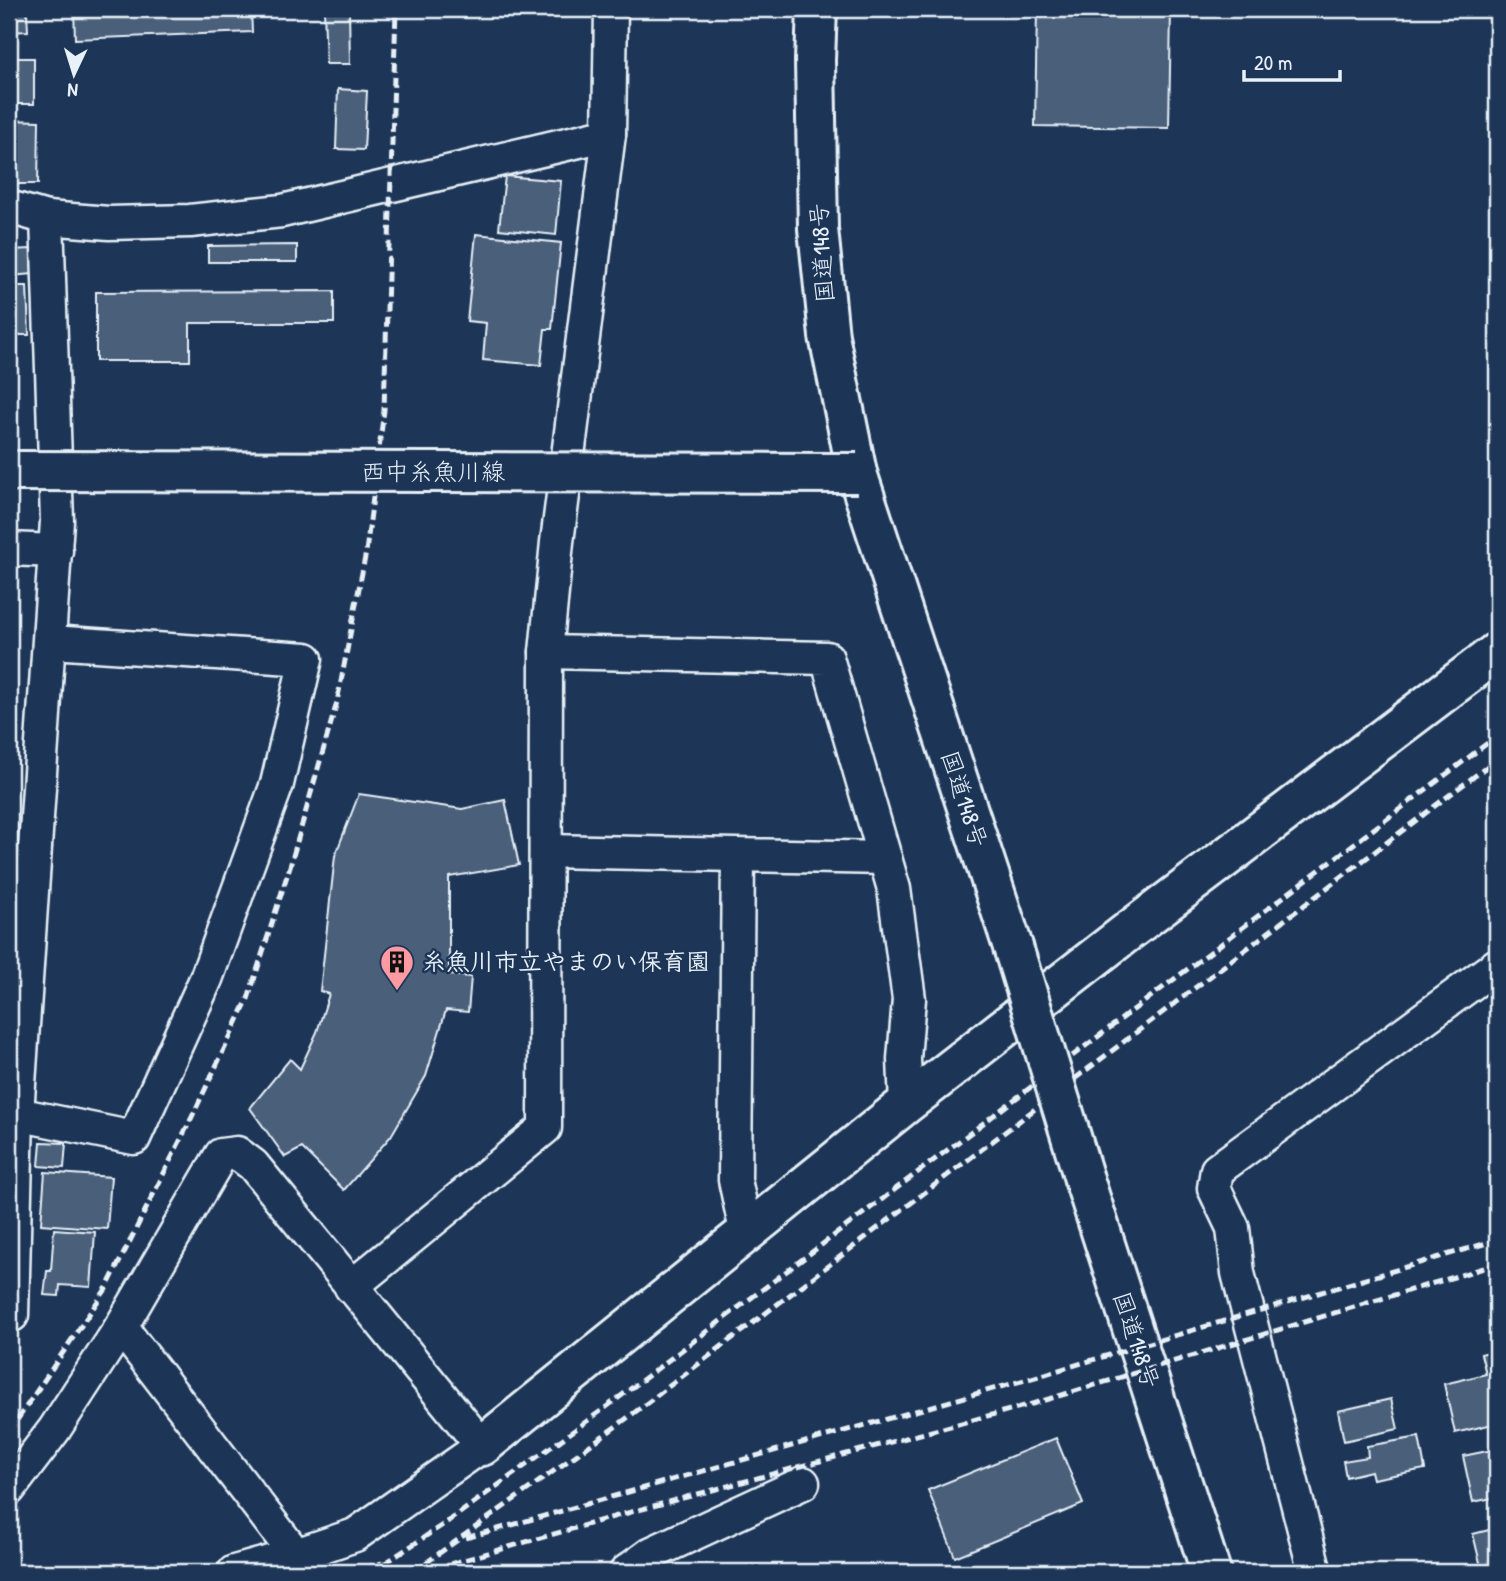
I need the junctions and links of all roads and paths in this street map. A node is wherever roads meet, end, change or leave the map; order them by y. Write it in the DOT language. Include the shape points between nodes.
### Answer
graph roads {
  1 [pos="611,9"];
  2 [pos="817,9"];
  3 [pos="609,134"];
  4 [pos="9,207"];
  5 [pos="47,218"];
  6 [pos="9,471"];
  7 [pos="857,473"];
  8 [pos="9,549"];
  9 [pos="56,551"];
  10 [pos="51,642"];
  11 [pos="546,652"];
  12 [pos="1497,652"];
  13 [pos="547,851"];
  14 [pos="738,856"];
  15 [pos="885,858"];
  16 [pos="1497,965"];
  17 [pos="17,987"];
  18 [pos="906,1104"];
  19 [pos="17,1114"];
  20 [pos="746,1231"];
  21 [pos="351,1287"];
  22 [pos="20,1314"];
  23 [pos="121,1328"];
  24 [pos="482,1446"];
  25 [pos="803,1483"];
  26 [pos="9,1489"];
  27 [pos="296,1555"];
  28 [pos="234,1572"];
  29 [pos="626,1572"];
  30 [pos="1211,1572"];
  31 [pos="1315,1572"];
  1 -- 3 [label="street"];
  2 -- 7 [label="main road, 国道148号" via="818,229 829,336"];
  3 -- 5 [label="street" via="282,211 190,221 109,223"];
  3 -- 11 [label="street"];
  4 -- 5 [label="street"];
  5 -- 9 [label="street"];
  6 -- 7 [label="main road, 西中糸魚川線, bridge"];
  7 -- 30 [label="main road, 国道148号, bridge"];
  8 -- 9 [label="street"];
  9 -- 10 [label="street"];
  10 -- 17 [label="street"];
  10 -- 19 [label="street" via="306,659 277,785 206,979 134,1138"];
  11 -- 13 [label="street"];
  11 -- 15 [label="street" via="827,658"];
  12 -- 18 [label="main road"];
  13 -- 14 [label="street"];
  13 -- 21 [label="street" via="545,1128"];
  14 -- 15 [label="street"];
  14 -- 20 [label="street" via="735,1180"];
  15 -- 18 [label="street" via="894,889 909,999"];
  16 -- 31 [label="street" via="1217,1170 1214,1188 1233,1228 1238,1273"];
  17 -- 19 [label="street"];
  18 -- 20 [label="main road"];
  19 -- 22 [label="street"];
  20 -- 24 [label="main road"];
  21 -- 23 [label="street" via="253,1165 237,1153 221,1155"];
  21 -- 24 [label="street"];
  23 -- 26 [label="street"];
  23 -- 27 [label="street"];
  24 -- 27 [label="street" via="355,1535"];
  25 -- 29 [label="street" via="652,1553"];
  27 -- 28 [label="street"];
}
